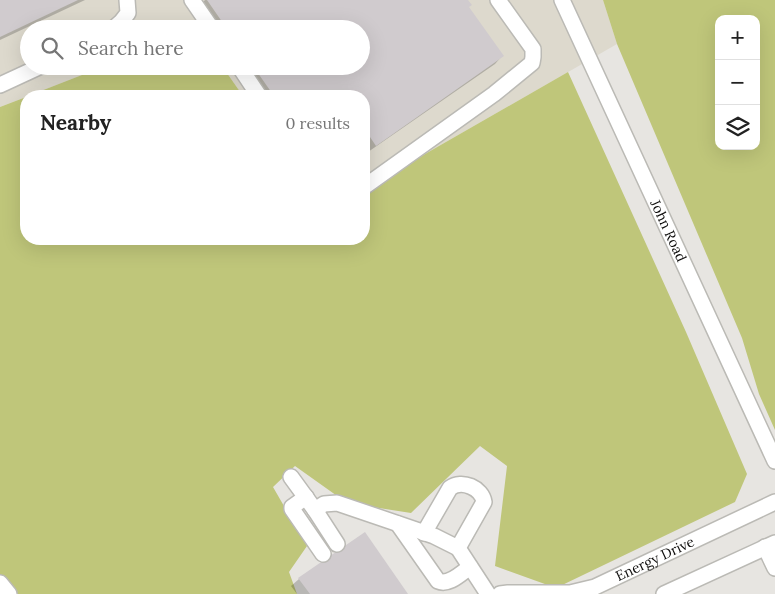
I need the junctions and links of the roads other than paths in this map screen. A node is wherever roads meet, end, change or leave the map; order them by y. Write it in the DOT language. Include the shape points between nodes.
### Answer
graph roads {
  1 [pos="127,0"];
  2 [pos="192,0"];
  3 [pos="498,0"];
  4 [pos="562,0"];
  5 [pos="123,20"];
  6 [pos="206,20"];
  7 [pos="22,75"];
  8 [pos="245,75"];
  9 [pos="0,85"];
  10 [pos="256,90"];
  11 [pos="370,183"];
  12 [pos="775,460"];
  13 [pos="291,477"];
  14 [pos="306,497"];
  15 [pos="775,502"];
  16 [pos="315,510"];
  17 [pos="398,524"];
  18 [pos="424,533"];
  19 [pos="337,544"];
  20 [pos="770,545"];
  21 [pos="458,548"];
  22 [pos="323,554"];
  23 [pos="470,567"];
  24 [pos="775,568"];
  25 [pos="0,583"];
  26 [pos="9,594"];
  27 [pos="488,594"];
  28 [pos="500,594"];
  29 [pos="664,594"];
  1 -- 5 [label="street" via="128,13"];
  2 -- 6 [label="street"];
  3 -- 11 [label="street" via="532,49 532,63"];
  4 -- 12 [label="street, John Road"];
  7 -- 9 [label="street"];
  8 -- 10 [label="street"];
  13 -- 14 [label="street"];
  14 -- 16 [label="street"];
  14 -- 22 [label="street" via="292,507"];
  15 -- 28 [label="street, Energy Drive" via="595,587 570,593"];
  16 -- 17 [label="street" via="324,504 337,503"];
  16 -- 19 [label="street"];
  17 -- 18 [label="street"];
  17 -- 23 [label="street" via="438,581 448,582"];
  18 -- 21 [label="street"];
  18 -- 21 [label="street" via="450,488 464,484 480,492 484,502"];
  20 -- 24 [label="street"];
  20 -- 29 [label="street"];
  21 -- 23 [label="street"];
  23 -- 27 [label="street"];
  25 -- 26 [label="street"];
}
